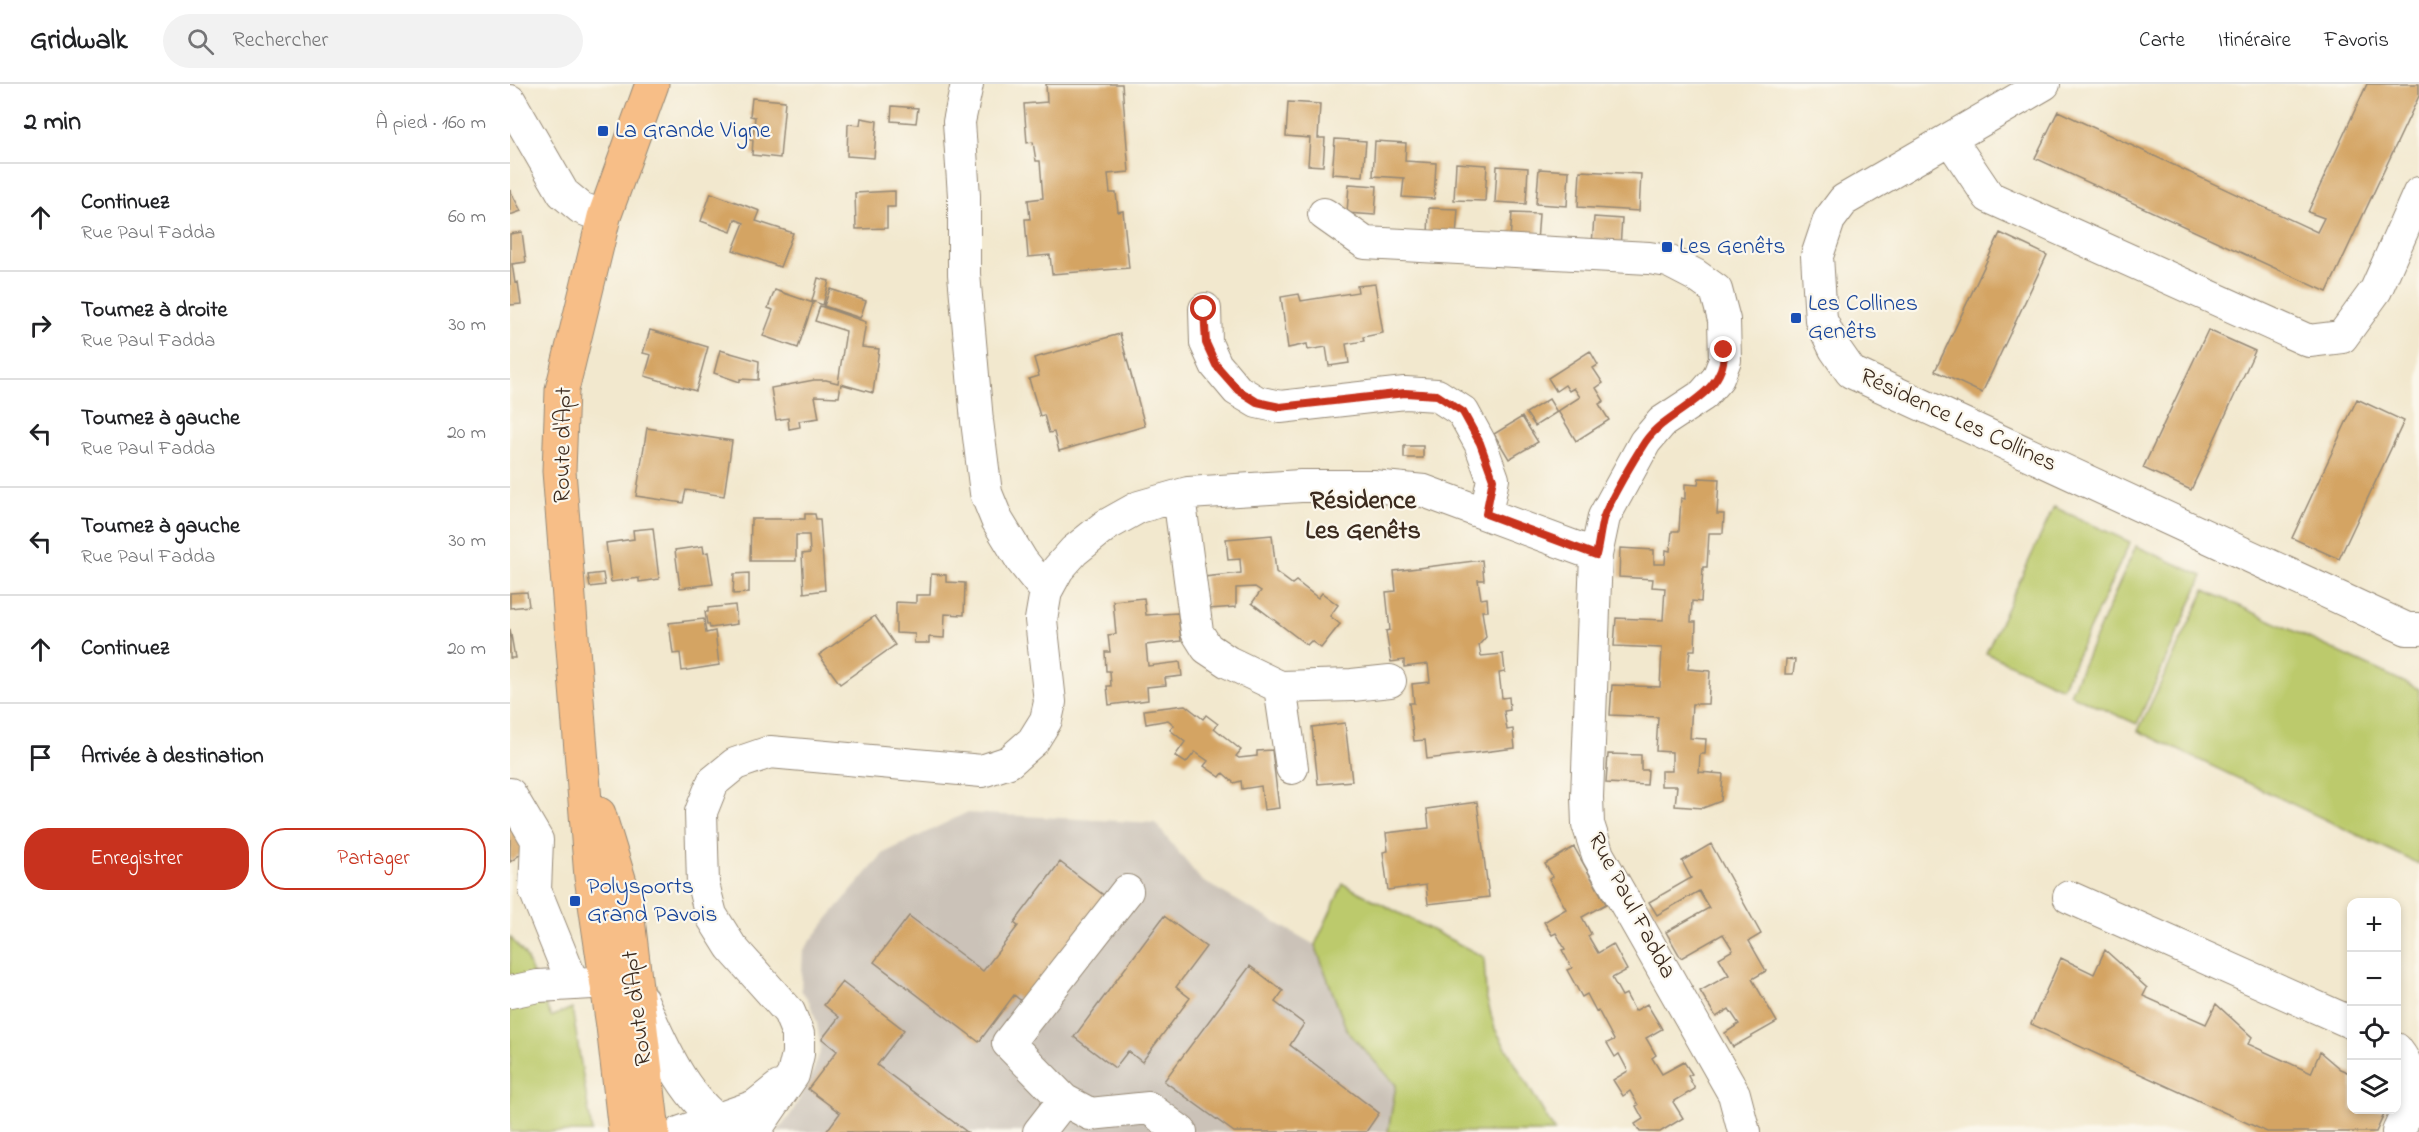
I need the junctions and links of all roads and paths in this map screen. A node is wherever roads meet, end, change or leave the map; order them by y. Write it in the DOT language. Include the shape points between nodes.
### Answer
graph roads {
  1 [pos="652,84"];
  2 [pos="967,84"];
  3 [pos="2044,84"];
  4 [pos="510,101"];
  5 [pos="1950,139"];
  6 [pos="2419,193"];
  7 [pos="1324,214"];
  8 [pos="604,217"];
  9 [pos="1204,309"];
  10 [pos="1179,496"];
  11 [pos="1486,514"];
  12 [pos="1596,555"];
  13 [pos="1046,591"];
  14 [pos="2419,629"];
  15 [pos="1390,681"];
  16 [pos="1280,687"];
  17 [pos="1292,768"];
  18 [pos="510,794"];
  19 [pos="1127,891"];
  20 [pos="2069,897"];
  21 [pos="573,984"];
  22 [pos="621,984"];
  23 [pos="510,992"];
  24 [pos="2347,1021"];
  25 [pos="2401,1054"];
  26 [pos="793,1075"];
  27 [pos="1064,1100"];
  28 [pos="721,1128"];
  29 [pos="625,1132"];
  30 [pos="653,1132"];
  31 [pos="681,1132"];
  32 [pos="754,1132"];
  33 [pos="1039,1132"];
  34 [pos="1181,1132"];
  35 [pos="1744,1132"];
  36 [pos="2398,1132"];
  1 -- 8 [label="main road, Route d'Apt"];
  2 -- 13 [label="street" via="959,122 964,274 986,493 1022,561"];
  3 -- 5 [label="street, Résidence Les Collines"];
  4 -- 8 [label="street" via="563,193 581,208"];
  5 -- 6 [label="street" via="1989,197 2309,341 2342,337 2376,290"];
  5 -- 14 [label="street, Résidence Les Collines" via="1844,200 1829,220 1817,256 1821,320 1851,372 2407,629"];
  7 -- 12 [label="street, Rue Paul Fadda" via="1365,243 1649,258 1668,261 1716,290 1724,320 1725,360 1718,378 1703,395 1662,422 1645,442 1604,517"];
  8 -- 22 [label="main road, Route d'Apt" via="562,390 559,471 591,878"];
  9 -- 11 [label="street" via="1206,343 1216,365 1238,390 1257,402 1280,407 1405,393 1437,395 1463,412 1493,479"];
  10 -- 11 [label="street" via="1301,486 1373,486 1424,491"];
  10 -- 13 [label="street" via="1139,507 1105,526 1074,551"];
  10 -- 16 [label="street" via="1197,632 1207,648 1228,662"];
  11 -- 12 [label="street"];
  12 -- 35 [label="street, Rue Paul Fadda" via="1588,824 1598,855 1734,1094"];
  13 -- 26 [label="street" via="1041,620 1050,702 1046,720 1033,741 1009,762 982,771 770,752 735,764 713,782 701,812 703,884 711,915 731,947 789,1012 798,1034"];
  15 -- 16 [label="street"];
  16 -- 17 [label="street"];
  18 -- 21 [label="street" via="537,840 535,890"];
  19 -- 27 [label="street" via="1008,1043"];
  20 -- 24 [label="street"];
  21 -- 22 [label="street"];
  21 -- 23 [label="street"];
  22 -- 28 [label="street" via="669,1062"];
  22 -- 29 [label="main road, Route d'Apt"];
  22 -- 30 [label="main road, Route d'Apt"];
  25 -- 36 [label="street" via="2413,1082 2411,1107"];
  26 -- 28 [label="street"];
  26 -- 32 [label="street"];
  27 -- 33 [label="street"];
  27 -- 34 [label="street" via="1090,1114 1149,1108"];
  28 -- 31 [label="street"];
}
